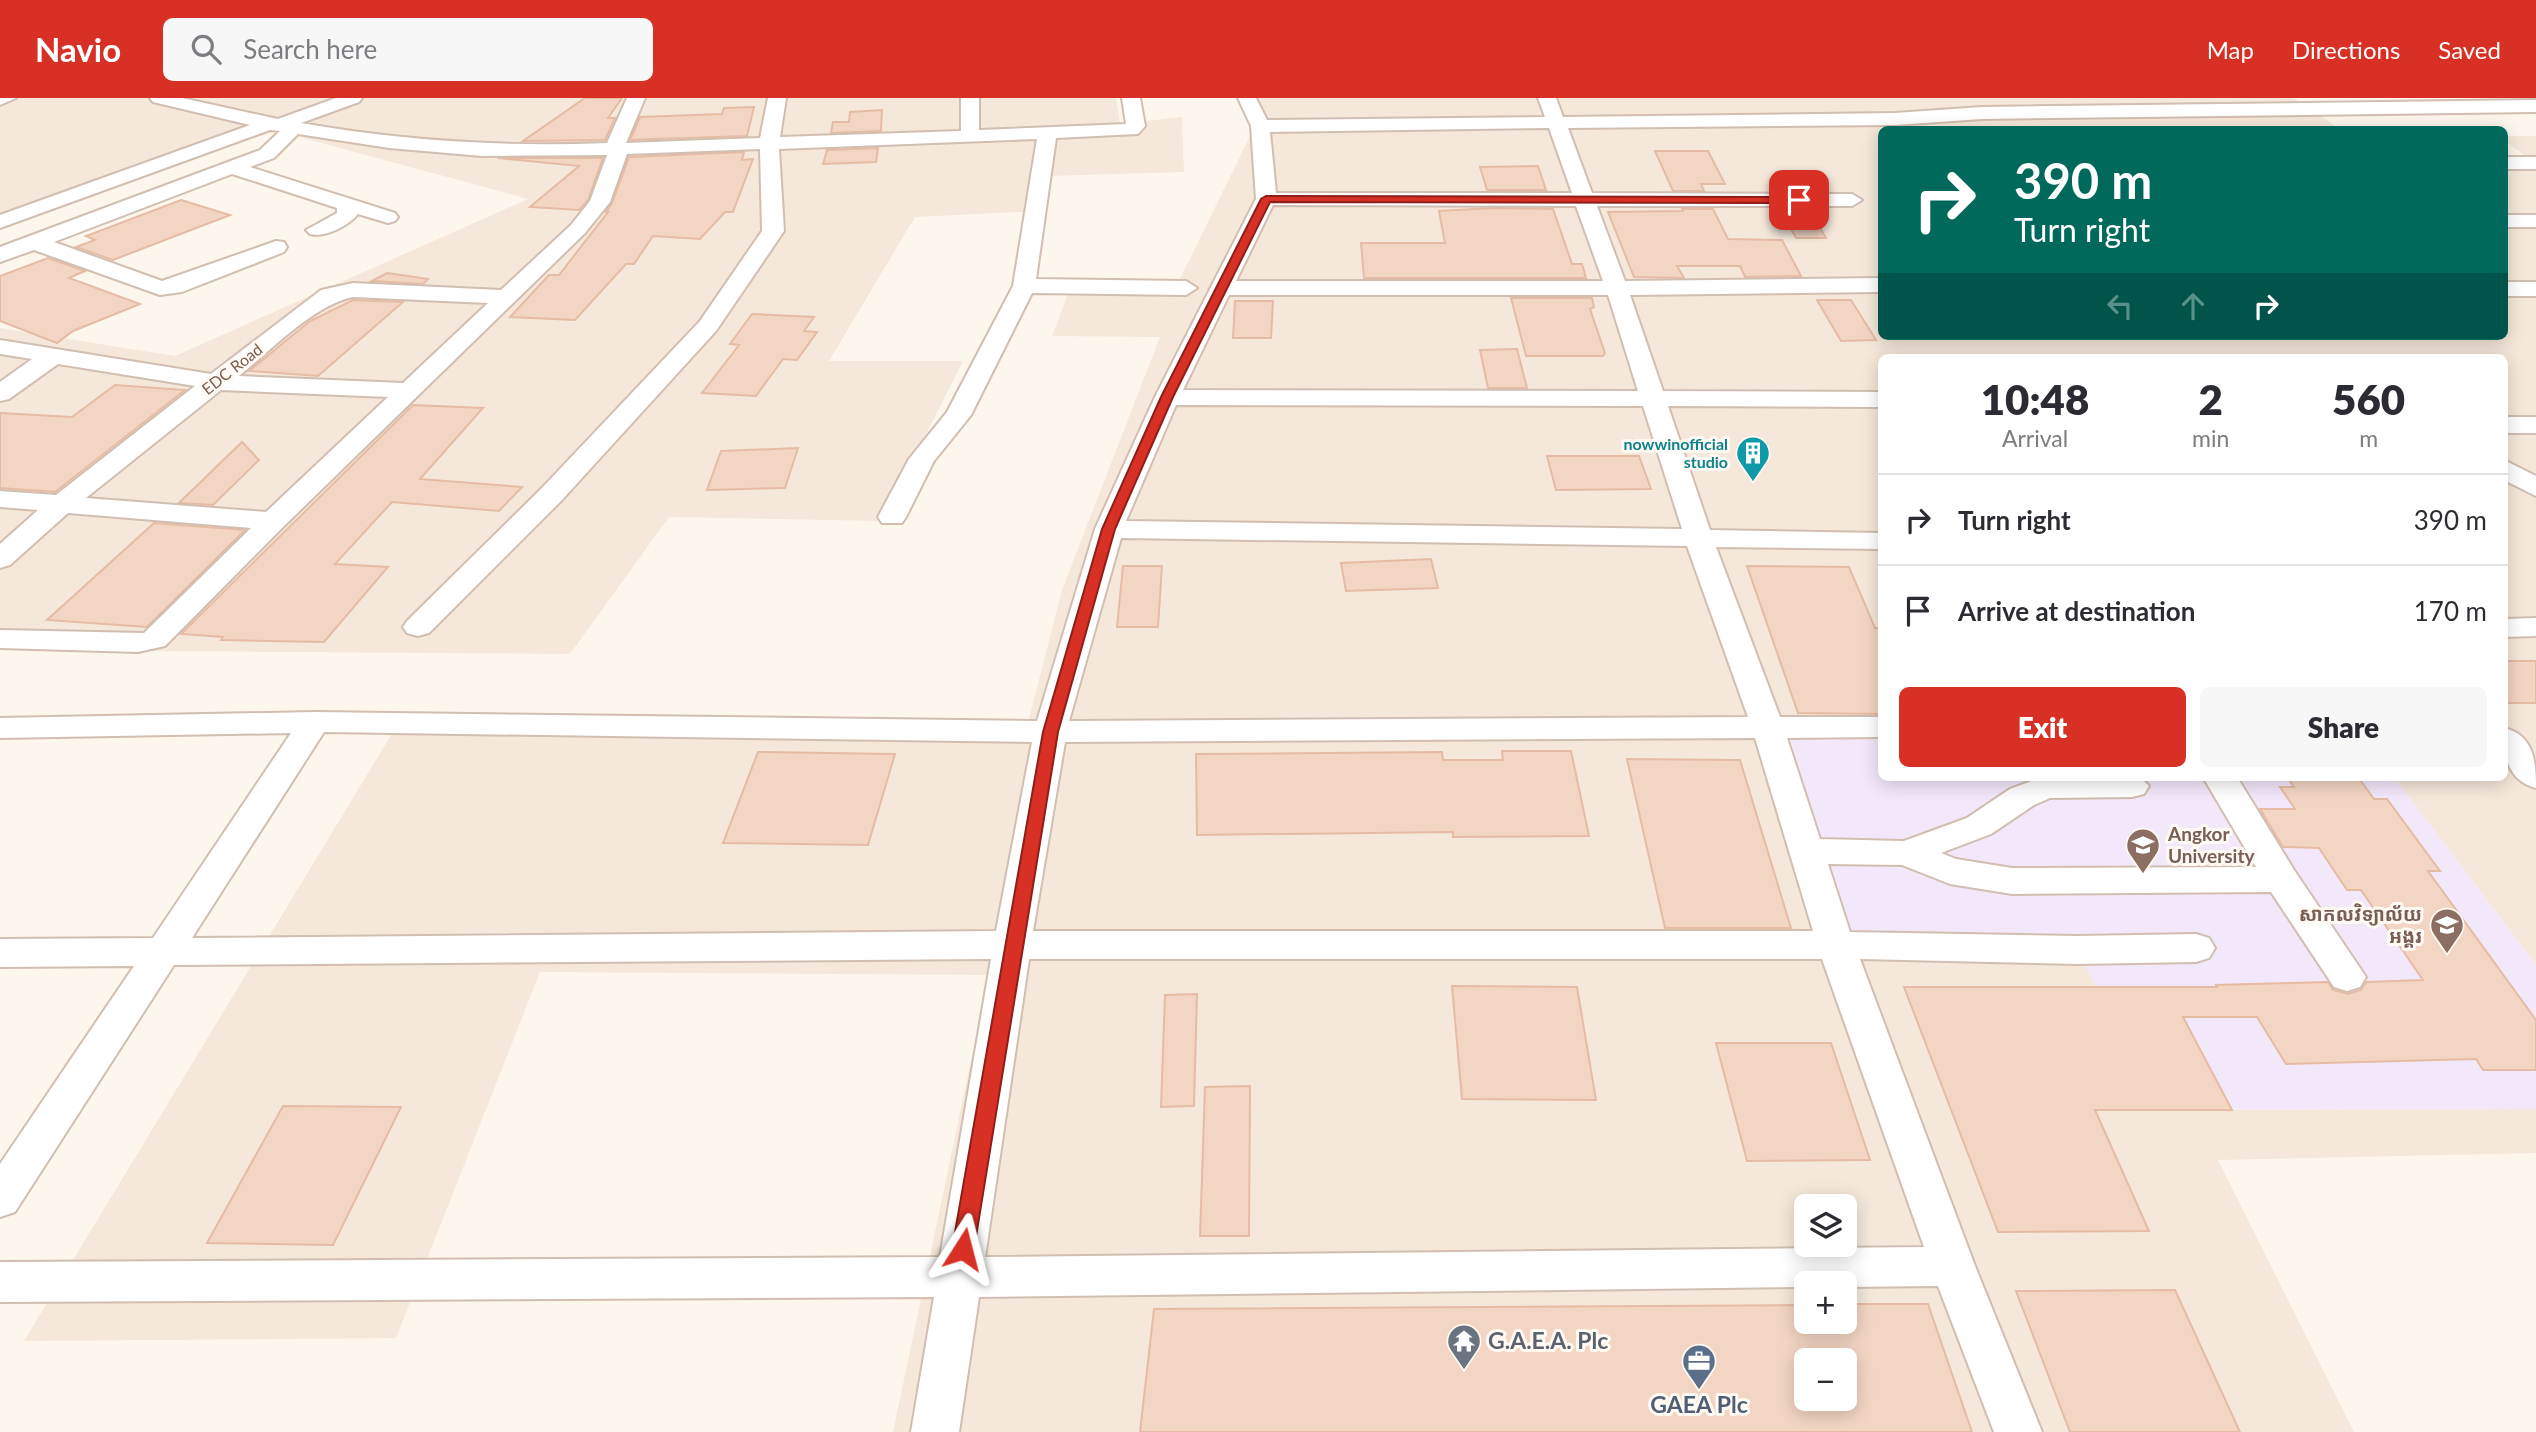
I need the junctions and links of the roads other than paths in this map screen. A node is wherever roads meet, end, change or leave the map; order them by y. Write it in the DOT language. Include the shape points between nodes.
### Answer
graph roads {
  1 [pos="7,98"];
  2 [pos="159,98"];
  3 [pos="353,98"];
  4 [pos="636,98"];
  5 [pos="777,98"];
  6 [pos="970,98"];
  7 [pos="1131,98"];
  8 [pos="2340,98"];
  9 [pos="0,100"];
  10 [pos="2536,106"];
  11 [pos="2448,107"];
  12 [pos="2357,109"];
  13 [pos="1552,110"];
  14 [pos="1254,112"];
  15 [pos="2468,126"];
  16 [pos="278,127"];
  17 [pos="1047,134"];
  18 [pos="970,136"];
  19 [pos="769,143"];
  20 [pos="615,151"];
  21 [pos="2508,162"];
  22 [pos="2536,163"];
  23 [pos="233,168"];
  24 [pos="1266,199"];
  25 [pos="1852,200"];
  26 [pos="1584,201"];
  27 [pos="345,204"];
  28 [pos="388,217"];
  29 [pos="2508,221"];
  30 [pos="2536,221"];
  31 [pos="0,222"];
  32 [pos="317,230"];
  33 [pos="33,242"];
  34 [pos="276,247"];
  35 [pos="0,254"];
  36 [pos="1878,285"];
  37 [pos="1024,286"];
  38 [pos="1186,288"];
  39 [pos="1222,288"];
  40 [pos="1617,289"];
  41 [pos="2508,289"];
  42 [pos="2536,289"];
  43 [pos="507,297"];
  44 [pos="0,347"];
  45 [pos="53,356"];
  46 [pos="215,382"];
  47 [pos="409,391"];
  48 [pos="0,394"];
  49 [pos="1651,396"];
  50 [pos="1167,397"];
  51 [pos="1878,399"];
  52 [pos="2508,425"];
  53 [pos="2536,425"];
  54 [pos="2508,470"];
  55 [pos="2536,488"];
  56 [pos="0,499"];
  57 [pos="64,502"];
  58 [pos="892,517"];
  59 [pos="273,521"];
  60 [pos="1109,529"];
  61 [pos="1698,537"];
  62 [pos="1878,541"];
  63 [pos="0,559"];
  64 [pos="418,627"];
  65 [pos="2536,627"];
  66 [pos="2508,628"];
  67 [pos="0,639"];
  68 [pos="315,722"];
  69 [pos="1878,727"];
  70 [pos="0,728"];
  71 [pos="1768,728"];
  72 [pos="1051,732"];
  73 [pos="2508,743"];
  74 [pos="2536,776"];
  75 [pos="2222,781"];
  76 [pos="2132,786"];
  77 [pos="1804,851"];
  78 [pos="1906,853"];
  79 [pos="2281,879"];
  80 [pos="1012,945"];
  81 [pos="1836,945"];
  82 [pos="2196,948"];
  83 [pos="166,951"];
  84 [pos="0,953"];
  85 [pos="2347,977"];
  86 [pos="0,1199"];
  87 [pos="1953,1266"];
  88 [pos="958,1277"];
  89 [pos="0,1282"];
  90 [pos="935,1432"];
  91 [pos="2018,1432"];
  1 -- 9 [label="street"];
  2 -- 16 [label="street"];
  3 -- 16 [label="street"];
  4 -- 20 [label="street"];
  5 -- 19 [label="street"];
  6 -- 18 [label="street"];
  7 -- 17 [label="street" via="1136,126 1131,130"];
  8 -- 12 [label="street"];
  10 -- 11 [label="street"];
  11 -- 12 [label="street"];
  11 -- 15 [label="street"];
  12 -- 13 [label="street" via="1982,113 1895,119"];
  13 -- 14 [label="street"];
  13 -- 26 [label="street"];
  14 -- 24 [label="street"];
  16 -- 20 [label="street" via="453,150"];
  16 -- 23 [label="street" via="267,154"];
  16 -- 31 [label="street"];
  17 -- 18 [label="street"];
  17 -- 37 [label="street"];
  18 -- 19 [label="street"];
  19 -- 20 [label="street"];
  19 -- 64 [label="street" via="773,231 708,326 551,495"];
  20 -- 43 [label="street" via="607,184 590,215"];
  21 -- 22 [label="street"];
  23 -- 27 [label="street"];
  23 -- 33 [label="street"];
  24 -- 26 [label="street"];
  24 -- 39 [label="street"];
  25 -- 26 [label="street"];
  26 -- 40 [label="street"];
  27 -- 28 [label="street"];
  27 -- 32 [label="street" via="350,210 344,217"];
  29 -- 30 [label="street"];
  33 -- 34 [label="street" via="160,288 174,287"];
  33 -- 35 [label="street"];
  36 -- 40 [label="street"];
  37 -- 38 [label="street"];
  37 -- 58 [label="street" via="958,415 922,459"];
  39 -- 40 [label="street"];
  39 -- 50 [label="street"];
  40 -- 49 [label="street"];
  41 -- 42 [label="street"];
  43 -- 46 [label="street, EDC Road" via="335,293"];
  43 -- 47 [label="street"];
  44 -- 45 [label="street"];
  45 -- 46 [label="street"];
  45 -- 48 [label="street"];
  46 -- 47 [label="street"];
  46 -- 57 [label="street, EDC Road"];
  47 -- 59 [label="street"];
  49 -- 50 [label="street"];
  49 -- 51 [label="street"];
  49 -- 61 [label="street"];
  50 -- 60 [label="street"];
  52 -- 53 [label="street"];
  54 -- 55 [label="street"];
  56 -- 57 [label="street"];
  57 -- 59 [label="street"];
  57 -- 63 [label="street, EDC Road"];
  59 -- 67 [label="street" via="154,640"];
  60 -- 61 [label="street"];
  60 -- 72 [label="street"];
  61 -- 62 [label="street"];
  61 -- 71 [label="street"];
  65 -- 66 [label="street"];
  68 -- 70 [label="street"];
  68 -- 72 [label="street"];
  68 -- 83 [label="street"];
  69 -- 71 [label="street"];
  71 -- 72 [label="street"];
  71 -- 77 [label="street"];
  72 -- 80 [label="street"];
  73 -- 74 [label="street"];
  75 -- 79 [label="street"];
  76 -- 78 [label="street" via="2046,787 1979,826"];
  77 -- 78 [label="street"];
  77 -- 81 [label="street"];
  78 -- 79 [label="street" via="1950,871 2011,881"];
  79 -- 85 [label="street"];
  80 -- 81 [label="street"];
  80 -- 83 [label="street"];
  80 -- 88 [label="street"];
  81 -- 82 [label="street"];
  81 -- 87 [label="street"];
  83 -- 84 [label="street"];
  83 -- 86 [label="street"];
  87 -- 88 [label="street"];
  87 -- 91 [label="street"];
  88 -- 89 [label="street"];
  88 -- 90 [label="street"];
}
